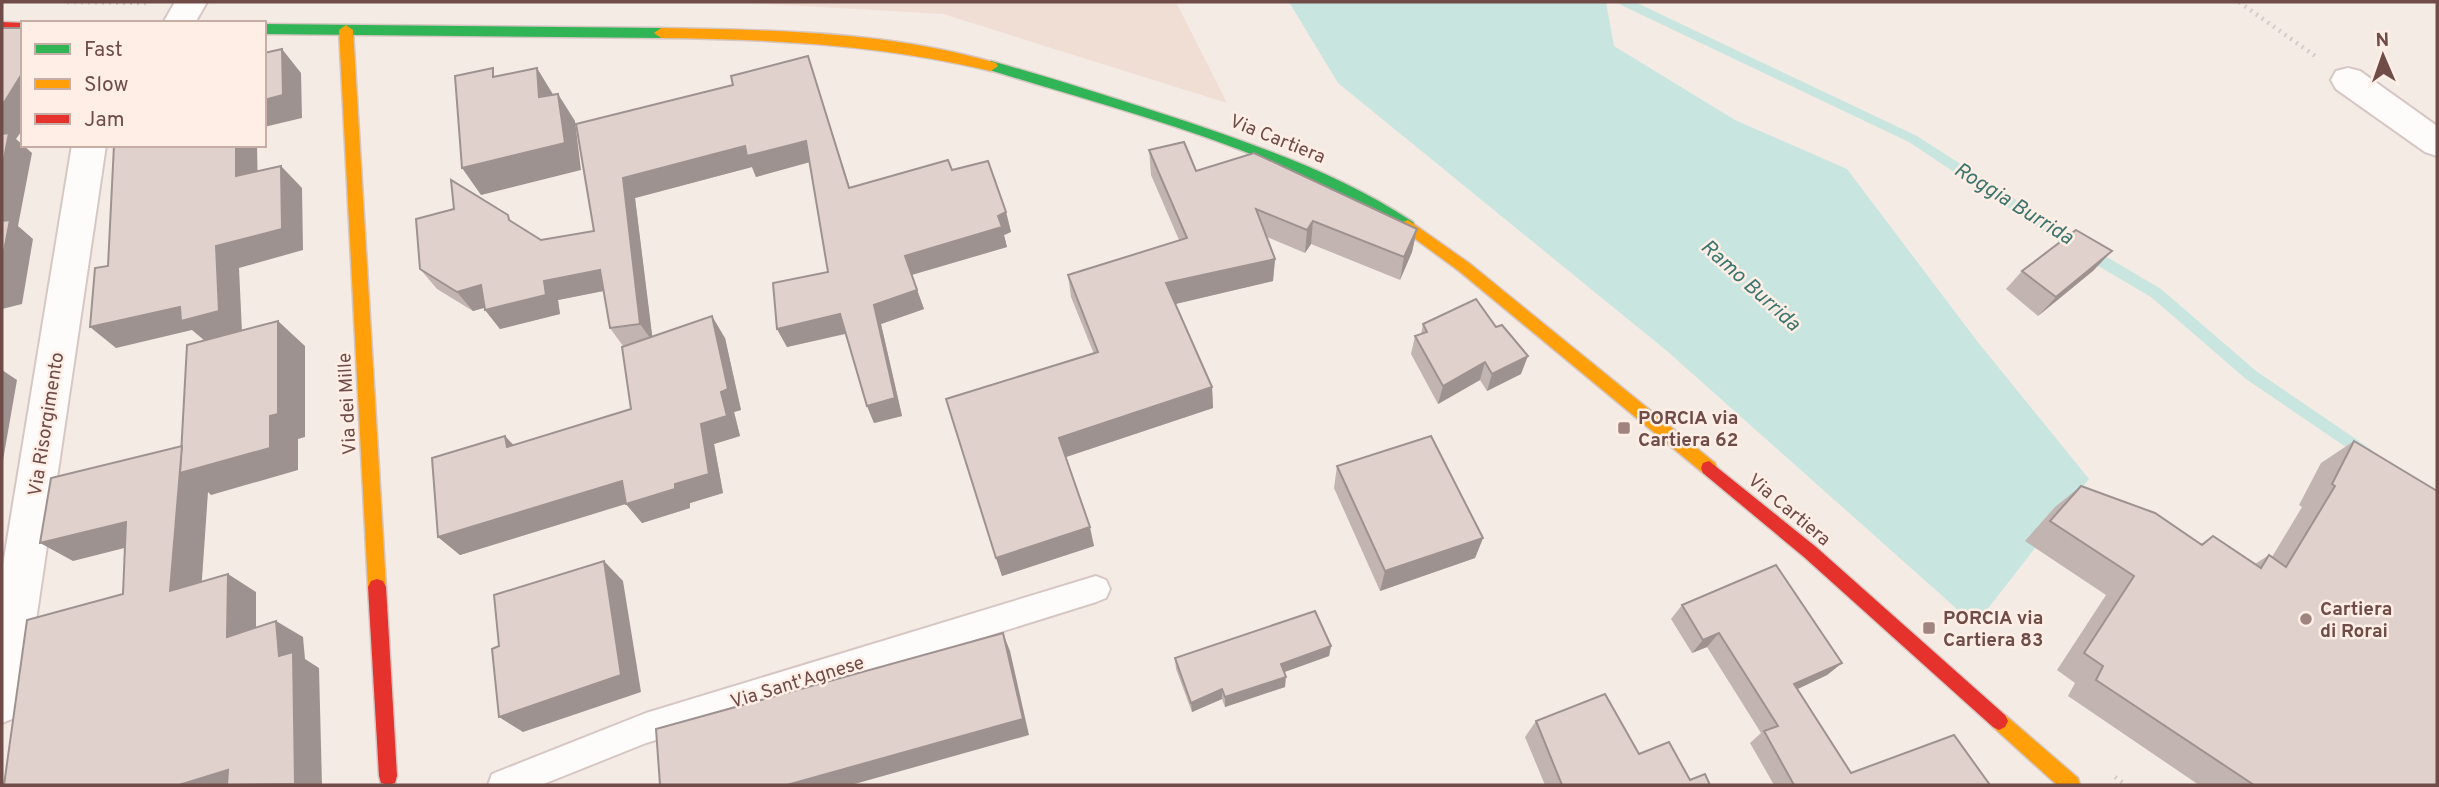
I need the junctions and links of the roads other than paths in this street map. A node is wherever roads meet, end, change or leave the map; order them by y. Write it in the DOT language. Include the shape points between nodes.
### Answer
graph roads {
  1 [pos="2,27"];
  2 [pos="21,27"];
  3 [pos="266,29"];
  4 [pos="346,30"];
  5 [pos="2348,80"];
  6 [pos="2437,143"];
  7 [pos="89,147"];
  8 [pos="1096,589"];
  9 [pos="2,702"];
  10 [pos="388,776"];
  11 [pos="503,785"];
  12 [pos="2071,785"];
  1 -- 2 [label="main road"];
  3 -- 4 [label="main road, Via Cartiera"];
  4 -- 10 [label="main road, Via dei Mille"];
  4 -- 12 [label="main road, Via Cartiera" via="700,33 845,41 946,54 1073,88 1275,157 1381,207 1464,267 1810,552"];
  5 -- 6 [label="street"];
  7 -- 9 [label="street, Via Risorgimento"];
  8 -- 11 [label="lane, Via Sant'Agnese" via="646,728"];
}
